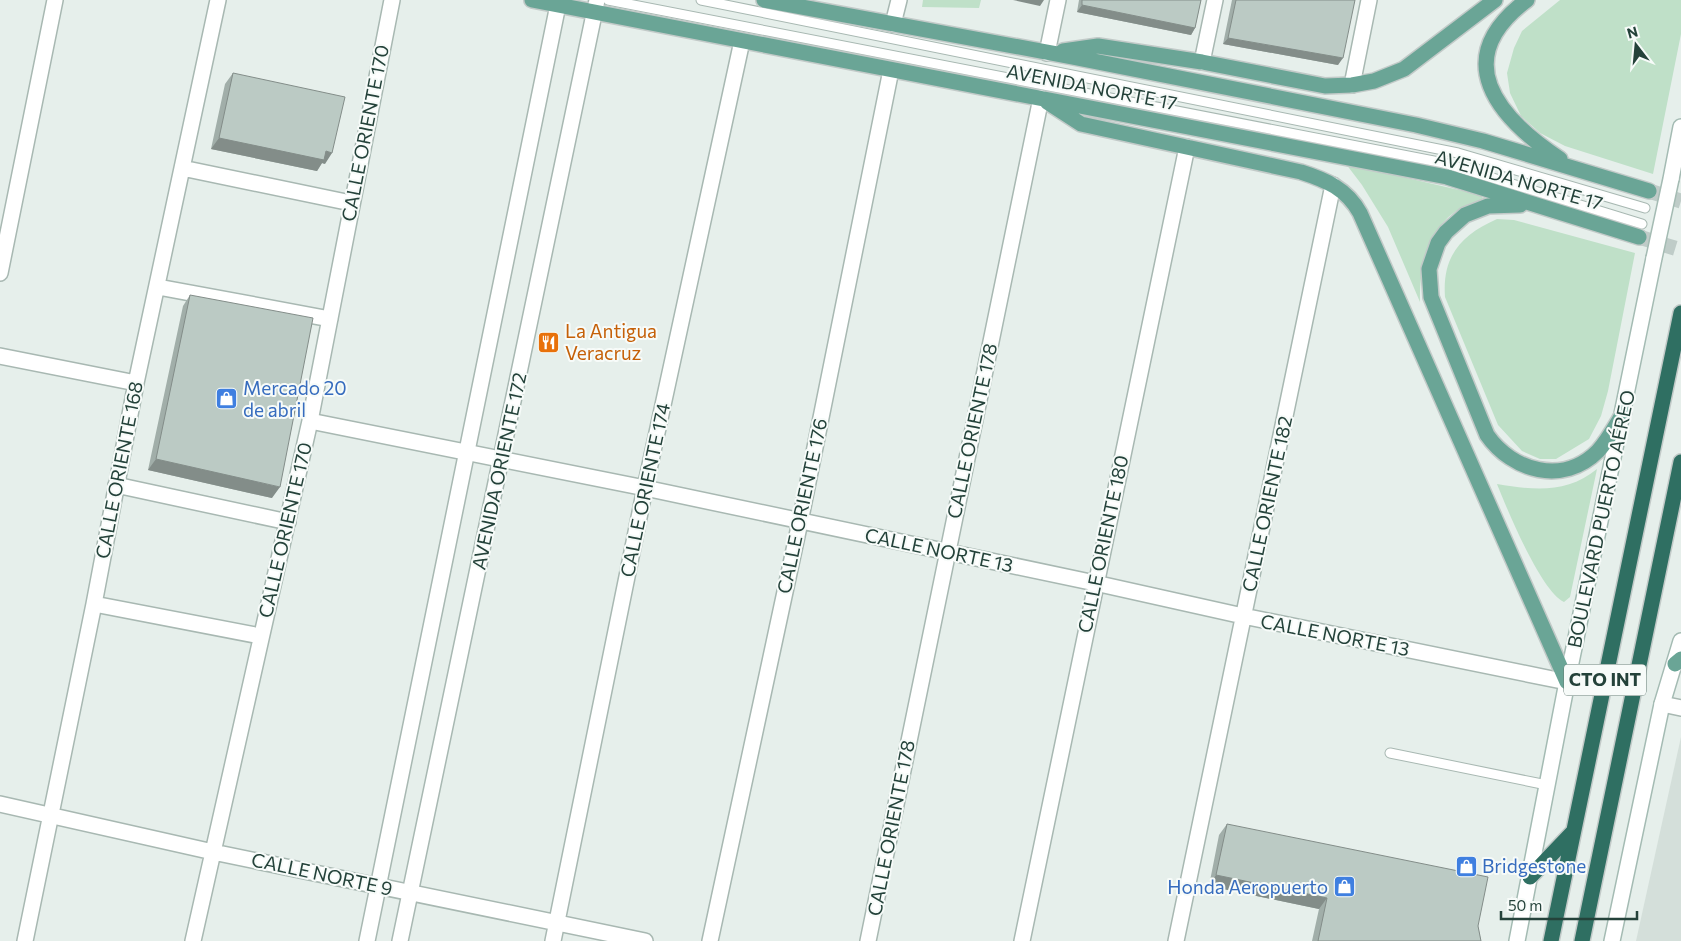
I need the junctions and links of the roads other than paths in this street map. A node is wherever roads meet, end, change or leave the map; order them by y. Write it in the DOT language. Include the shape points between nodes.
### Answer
graph roads {
  1 [pos="55,0"];
  2 [pos="218,0"];
  3 [pos="392,0"];
  4 [pos="532,0"];
  5 [pos="608,0"];
  6 [pos="701,0"];
  7 [pos="764,0"];
  8 [pos="898,0"];
  9 [pos="1058,0"];
  10 [pos="1215,0"];
  11 [pos="1370,0"];
  12 [pos="1495,0"];
  13 [pos="1527,0"];
  14 [pos="559,2"];
  15 [pos="596,6"];
  16 [pos="893,24"];
  17 [pos="742,41"];
  18 [pos="1047,53"];
  19 [pos="1202,62"];
  20 [pos="891,70"];
  21 [pos="1352,85"];
  22 [pos="1041,98"];
  23 [pos="1681,126"];
  24 [pos="1187,147"];
  25 [pos="1572,166"];
  26 [pos="182,168"];
  27 [pos="1333,185"];
  28 [pos="1649,191"];
  29 [pos="351,203"];
  30 [pos="1645,208"];
  31 [pos="1548,209"];
  32 [pos="1641,230"];
  33 [pos="0,273"];
  34 [pos="158,287"];
  35 [pos="1681,313"];
  36 [pos="330,319"];
  37 [pos="0,356"];
  38 [pos="136,383"];
  39 [pos="1624,412"];
  40 [pos="310,421"];
  41 [pos="465,453"];
  42 [pos="502,460"];
  43 [pos="1681,462"];
  44 [pos="116,485"];
  45 [pos="645,488"];
  46 [pos="288,522"];
  47 [pos="800,522"];
  48 [pos="947,551"];
  49 [pos="1095,583"];
  50 [pos="94,604"];
  51 [pos="1244,616"];
  52 [pos="260,636"];
  53 [pos="1681,641"];
  54 [pos="1678,661"];
  55 [pos="1567,682"];
  56 [pos="1662,704"];
  57 [pos="1681,708"];
  58 [pos="1390,753"];
  59 [pos="1547,785"];
  60 [pos="0,804"];
  61 [pos="51,814"];
  62 [pos="1574,831"];
  63 [pos="212,852"];
  64 [pos="1530,877"];
  65 [pos="379,885"];
  66 [pos="410,892"];
  67 [pos="556,924"];
  68 [pos="25,941"];
  69 [pos="193,941"];
  70 [pos="367,941"];
  71 [pos="400,941"];
  72 [pos="553,941"];
  73 [pos="645,941"];
  74 [pos="710,941"];
  75 [pos="868,941"];
  76 [pos="1022,941"];
  77 [pos="1176,941"];
  78 [pos="1517,941"];
  79 [pos="1551,941"];
  80 [pos="1582,941"];
  81 [pos="1612,941"];
  1 -- 33 [label="street"];
  2 -- 26 [label="street, CALLE ORIENTE 168"];
  3 -- 29 [label="street, CALLE ORIENTE 170"];
  4 -- 14 [label="main road, AVENIDA NORTE 17"];
  5 -- 32 [label="lane" via="1444,163"];
  6 -- 30 [label="lane" via="1458,153"];
  7 -- 16 [label="main road, AVENIDA NORTE 17"];
  8 -- 16 [label="street"];
  9 -- 18 [label="street"];
  10 -- 19 [label="street"];
  11 -- 21 [label="street"];
  12 -- 21 [label="main road" via="1404,68 1374,81"];
  13 -- 25 [label="main road" via="1506,19 1495,35 1487,56 1488,82 1514,124"];
  14 -- 15 [label="main road, AVENIDA NORTE 17"];
  14 -- 41 [label="street, AVENIDA ORIENTE 172"];
  15 -- 17 [label="main road, AVENIDA NORTE 17"];
  15 -- 42 [label="street, AVENIDA ORIENTE 172"];
  16 -- 18 [label="main road, AVENIDA NORTE 17"];
  17 -- 20 [label="main road, AVENIDA NORTE 17"];
  17 -- 45 [label="street, CALLE ORIENTE 174"];
  18 -- 19 [label="main road" via="1098,46"];
  18 -- 25 [label="main road, AVENIDA NORTE 17" via="1416,125"];
  19 -- 21 [label="main road" via="1325,86"];
  20 -- 22 [label="main road, AVENIDA NORTE 17"];
  20 -- 47 [label="street, CALLE ORIENTE 176"];
  22 -- 24 [label="main road" via="1081,124"];
  22 -- 31 [label="main road, AVENIDA NORTE 17" via="1447,178"];
  22 -- 48 [label="street, CALLE ORIENTE 178"];
  23 -- 39 [label="street, BOULEVARD PUERTO AÉREO / CTO INT, bridge"];
  24 -- 27 [label="main road" via="1301,172"];
  24 -- 49 [label="street, CALLE ORIENTE 180"];
  25 -- 28 [label="main road, AVENIDA NORTE 17"];
  26 -- 29 [label="street"];
  26 -- 34 [label="street, CALLE ORIENTE 168"];
  27 -- 51 [label="street, CALLE ORIENTE 182"];
  27 -- 55 [label="main road" via="1348,196 1360,213"];
  29 -- 36 [label="street, CALLE ORIENTE 170"];
  31 -- 32 [label="main road, AVENIDA NORTE 17"];
  31 -- 39 [label="main road" via="1488,206 1455,222 1442,237 1433,256 1429,270 1431,297 1487,435 1510,460 1531,469 1554,471 1577,465 1600,448"];
  34 -- 36 [label="street"];
  34 -- 38 [label="street, CALLE ORIENTE 168"];
  35 -- 62 [label="highway, CTO INT"];
  36 -- 40 [label="street, CALLE ORIENTE 170"];
  37 -- 38 [label="street"];
  38 -- 44 [label="street, CALLE ORIENTE 168"];
  39 -- 55 [label="street, BOULEVARD PUERTO AÉREO / CTO INT"];
  40 -- 41 [label="street, CALLE NORTE 13"];
  40 -- 46 [label="street, CALLE ORIENTE 170"];
  41 -- 42 [label="street, CALLE NORTE 13"];
  41 -- 65 [label="street, AVENIDA ORIENTE 172"];
  42 -- 45 [label="street, CALLE NORTE 13"];
  42 -- 66 [label="street, AVENIDA ORIENTE 172"];
  43 -- 80 [label="highway, CTO INT"];
  44 -- 46 [label="street"];
  44 -- 50 [label="street, CALLE ORIENTE 168"];
  45 -- 47 [label="street, CALLE NORTE 13"];
  45 -- 67 [label="street, CALLE ORIENTE 174"];
  46 -- 52 [label="street, CALLE ORIENTE 170"];
  47 -- 48 [label="street, CALLE NORTE 13"];
  47 -- 74 [label="street, CALLE ORIENTE 176"];
  48 -- 49 [label="street, CALLE NORTE 13"];
  48 -- 75 [label="street, CALLE ORIENTE 178"];
  49 -- 51 [label="street, CALLE NORTE 13"];
  49 -- 76 [label="street, CALLE ORIENTE 180"];
  50 -- 52 [label="street"];
  50 -- 61 [label="street, CALLE ORIENTE 168"];
  51 -- 55 [label="street, CALLE NORTE 13"];
  51 -- 77 [label="street, CALLE ORIENTE 182"];
  52 -- 63 [label="street, CALLE ORIENTE 170"];
  53 -- 54 [label="street, CTO INT"];
  54 -- 56 [label="street, CTO INT"];
  55 -- 59 [label="street, BOULEVARD PUERTO AÉREO / CTO INT"];
  56 -- 57 [label="street"];
  56 -- 81 [label="street, CTO INT"];
  58 -- 59 [label="lane"];
  59 -- 64 [label="street, BOULEVARD PUERTO AÉREO / CTO INT"];
  60 -- 61 [label="street, CALLE NORTE 9"];
  61 -- 63 [label="street, CALLE NORTE 9"];
  61 -- 68 [label="street, CALLE ORIENTE 168"];
  62 -- 64 [label="highway"];
  62 -- 79 [label="highway, CTO INT"];
  63 -- 65 [label="street, CALLE NORTE 9"];
  63 -- 69 [label="street, CALLE ORIENTE 170"];
  64 -- 78 [label="street, BOULEVARD PUERTO AÉREO / CTO INT"];
  65 -- 66 [label="street, CALLE NORTE 9"];
  65 -- 70 [label="street, AVENIDA ORIENTE 172"];
  66 -- 67 [label="street, CALLE NORTE 9"];
  66 -- 71 [label="street, AVENIDA ORIENTE 172"];
  67 -- 72 [label="street, CALLE ORIENTE 174"];
  67 -- 73 [label="street, CALLE NORTE 9"];
}
